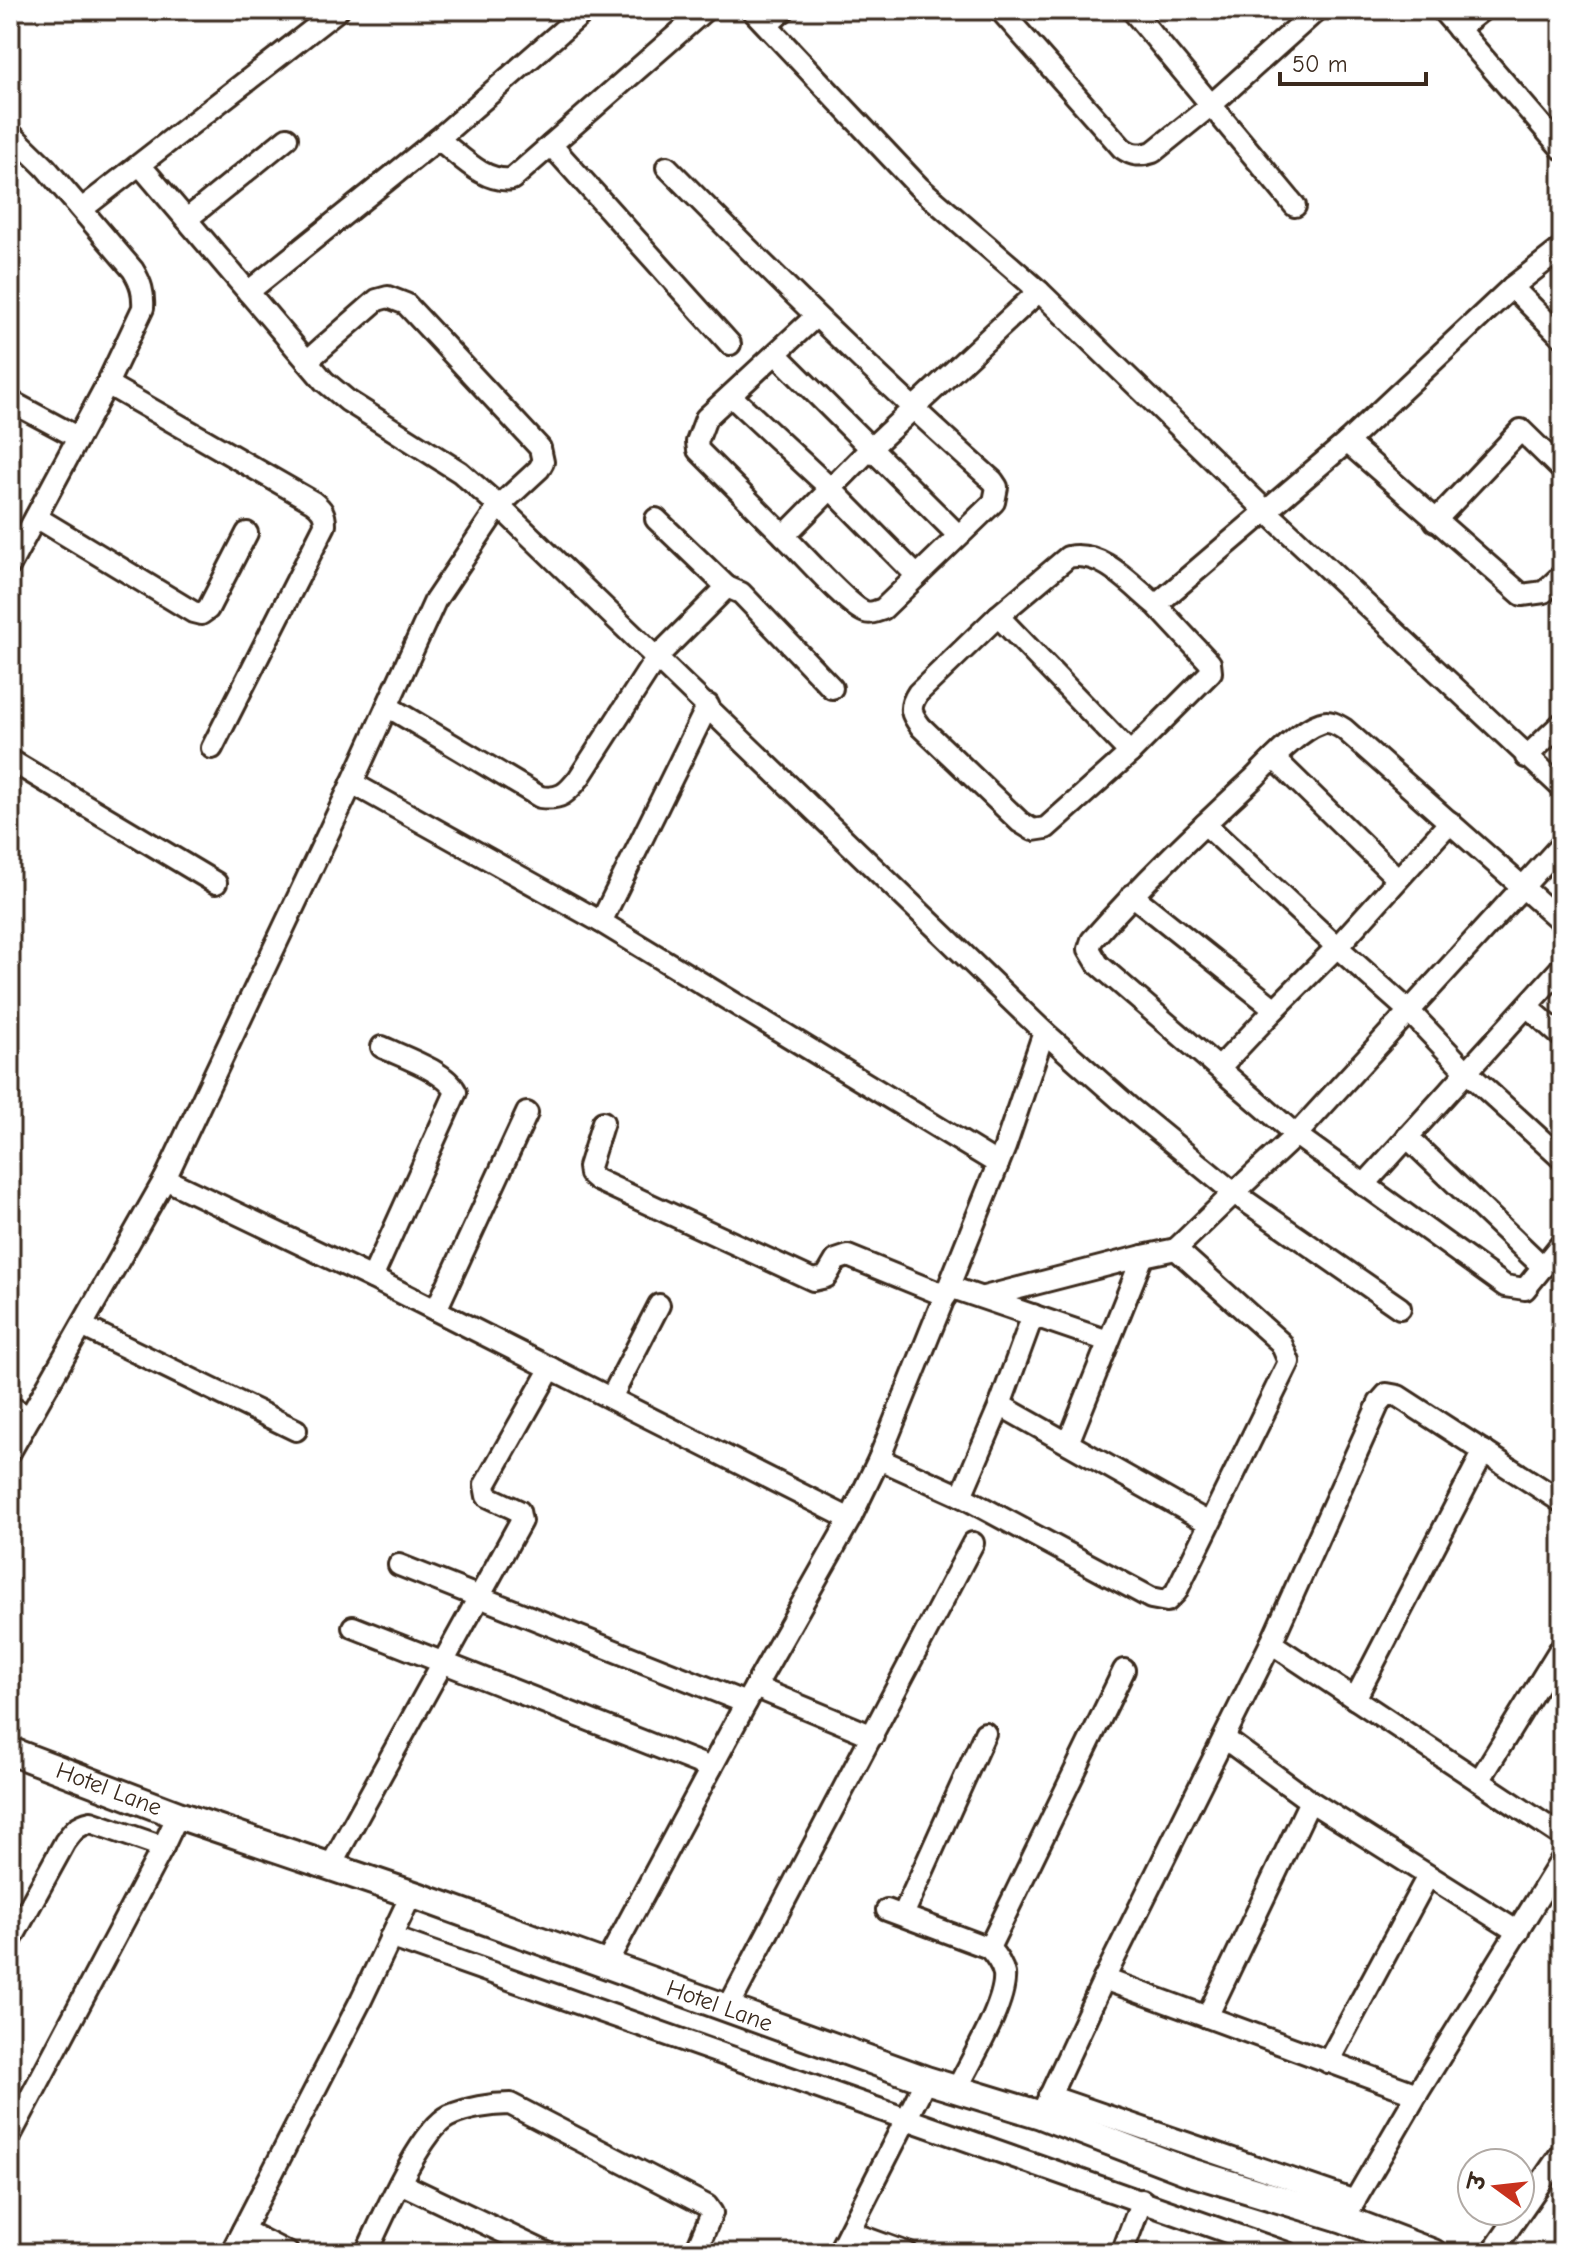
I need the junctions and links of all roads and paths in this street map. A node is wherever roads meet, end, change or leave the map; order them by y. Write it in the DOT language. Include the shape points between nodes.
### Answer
graph roads {
  1 [pos="338,10"];
  2 [pos="586,10"];
  3 [pos="705,10"];
  4 [pos="752,10"];
  5 [pos="784,10"];
  6 [pos="1000,10"];
  7 [pos="1132,10"];
  8 [pos="1442,10"];
  9 [pos="1482,10"];
  10 [pos="1313,11"];
  11 [pos="767,25"];
  12 [pos="1458,29"];
  13 [pos="1210,106"];
  14 [pos="10,133"];
  15 [pos="287,138"];
  16 [pos="438,139"];
  17 [pos="551,145"];
  18 [pos="1562,149"];
  19 [pos="140,165"];
  20 [pos="667,167"];
  21 [pos="1295,206"];
  22 [pos="82,209"];
  23 [pos="187,219"];
  24 [pos="1562,248"];
  25 [pos="1512,287"];
  26 [pos="1039,291"];
  27 [pos="248,292"];
  28 [pos="815,317"];
  29 [pos="1562,337"];
  30 [pos="730,344"];
  31 [pos="776,354"];
  32 [pos="307,361"];
  33 [pos="107,384"];
  34 [pos="731,396"];
  35 [pos="10,401"];
  36 [pos="912,409"];
  37 [pos="77,437"];
  38 [pos="1347,442"];
  39 [pos="872,447"];
  40 [pos="1562,470"];
  41 [pos="832,490"];
  42 [pos="499,506"];
  43 [pos="1265,510"];
  44 [pos="36,517"];
  45 [pos="656,519"];
  46 [pos="1435,521"];
  47 [pos="247,533"];
  48 [pos="958,535"];
  49 [pos="784,536"];
  50 [pos="10,565"];
  51 [pos="1562,575"];
  52 [pos="917,576"];
  53 [pos="727,587"];
  54 [pos="1156,605"];
  55 [pos="998,616"];
  56 [pos="657,657"];
  57 [pos="832,688"];
  58 [pos="708,705"];
  59 [pos="387,706"];
  60 [pos="1562,723"];
  61 [pos="212,748"];
  62 [pos="1130,753"];
  63 [pos="1526,757"];
  64 [pos="1274,758"];
  65 [pos="10,760"];
  66 [pos="352,783"];
  67 [pos="1562,788"];
  68 [pos="1450,822"];
  69 [pos="1205,824"];
  70 [pos="1562,844"];
  71 [pos="1398,879"];
  72 [pos="216,883"];
  73 [pos="1523,886"];
  74 [pos="1132,895"];
  75 [pos="601,922"];
  76 [pos="1562,922"];
  77 [pos="1337,947"];
  78 [pos="1562,967"];
  79 [pos="1527,1006"];
  80 [pos="1275,1009"];
  81 [pos="1409,1011"];
  82 [pos="1044,1032"];
  83 [pos="1562,1037"];
  84 [pos="382,1047"];
  85 [pos="1220,1067"];
  86 [pos="1467,1072"];
  87 [pos="527,1113"];
  88 [pos="603,1122"];
  89 [pos="1296,1135"];
  90 [pos="1407,1137"];
  91 [pos="1562,1159"];
  92 [pos="998,1164"];
  93 [pos="165,1179"];
  94 [pos="1364,1185"];
  95 [pos="1234,1193"];
  96 [pos="1562,1243"];
  97 [pos="1176,1249"];
  98 [pos="1143,1256"];
  99 [pos="1543,1267"];
  100 [pos="372,1278"];
  101 [pos="948,1292"];
  102 [pos="984,1297"];
  103 [pos="659,1305"];
  104 [pos="1400,1308"];
  105 [pos="436,1310"];
  106 [pos="1033,1315"];
  107 [pos="82,1326"];
  108 [pos="1108,1341"];
  109 [pos="551,1368"];
  110 [pos="611,1398"];
  111 [pos="1000,1405"];
  112 [pos="10,1407"];
  113 [pos="30,1417"];
  114 [pos="296,1430"];
  115 [pos="1068,1443"];
  116 [pos="1484,1451"];
  117 [pos="10,1452"];
  118 [pos="879,1459"];
  119 [pos="961,1496"];
  120 [pos="1562,1502"];
  121 [pos="850,1519"];
  122 [pos="1209,1523"];
  123 [pos="973,1543"];
  124 [pos="399,1565"];
  125 [pos="479,1599"];
  126 [pos="353,1627"];
  127 [pos="1271,1643"];
  128 [pos="1562,1646"];
  129 [pos="444,1662"];
  130 [pos="1124,1670"];
  131 [pos="750,1695"];
  132 [pos="1355,1699"];
  133 [pos="985,1733"];
  134 [pos="873,1736"];
  135 [pos="1224,1738"];
  136 [pos="10,1751"];
  137 [pos="711,1768"];
  138 [pos="1479,1781"];
  139 [pos="1310,1801"];
  140 [pos="170,1831"];
  141 [pos="1562,1836"];
  142 [pos="1562,1859"];
  143 [pos="330,1867"];
  144 [pos="1428,1876"];
  145 [pos="401,1916"];
  146 [pos="1518,1932"];
  147 [pos="10,1942"];
  148 [pos="989,1948"];
  149 [pos="605,1966"];
  150 [pos="1104,1979"];
  151 [pos="728,2008"];
  152 [pos="1207,2017"];
  153 [pos="1328,2062"];
  154 [pos="923,2086"];
  155 [pos="957,2089"];
  156 [pos="1417,2094"];
  157 [pos="1045,2105"];
  158 [pos="908,2117"];
  159 [pos="10,2136"];
  160 [pos="1562,2152"];
  161 [pos="400,2183"];
  162 [pos="1142,2200"];
  163 [pos="1349,2210"];
  164 [pos="243,2230"];
  165 [pos="849,2232"];
  166 [pos="231,2253"];
  167 [pos="288,2253"];
  168 [pos="366,2253"];
  169 [pos="547,2253"];
  170 [pos="695,2253"];
  171 [pos="838,2253"];
  172 [pos="907,2253"];
  173 [pos="1122,2253"];
  174 [pos="1287,2253"];
  175 [pos="1433,2253"];
  176 [pos="1492,2253"];
  1 -- 19 [label="street"];
  2 -- 16 [label="street"];
  3 -- 17 [label="street"];
  4 -- 11 [label="street"];
  5 -- 11 [label="street"];
  6 -- 13 [label="street" via="1130,154 1153,152"];
  7 -- 13 [label="street"];
  8 -- 12 [label="street"];
  9 -- 12 [label="street"];
  10 -- 13 [label="street"];
  11 -- 26 [label="street" via="919,187"];
  12 -- 18 [label="street"];
  13 -- 21 [label="street"];
  14 -- 22 [label="street"];
  15 -- 23 [label="street"];
  16 -- 17 [label="street" via="501,181 512,179"];
  16 -- 27 [label="street"];
  17 -- 30 [label="street"];
  19 -- 22 [label="street"];
  19 -- 23 [label="street"];
  20 -- 28 [label="street"];
  22 -- 33 [label="street" via="133,270 144,296"];
  23 -- 27 [label="street"];
  24 -- 25 [label="street"];
  25 -- 29 [label="street"];
  25 -- 38 [label="street"];
  26 -- 36 [label="street"];
  26 -- 43 [label="street"];
  27 -- 32 [label="street"];
  28 -- 31 [label="street"];
  28 -- 36 [label="street"];
  31 -- 34 [label="street"];
  31 -- 39 [label="street"];
  32 -- 42 [label="street" via="348,401 460,472"];
  32 -- 42 [label="street" via="377,300 388,297 406,304 544,456 539,469"];
  33 -- 37 [label="street"];
  33 -- 61 [label="street" via="313,502 325,515 325,525"];
  34 -- 41 [label="street"];
  34 -- 49 [label="street" via="706,418 698,450"];
  35 -- 37 [label="street"];
  36 -- 39 [label="street"];
  36 -- 48 [label="street" via="997,487 994,502"];
  37 -- 44 [label="street"];
  38 -- 43 [label="street"];
  38 -- 46 [label="street"];
  39 -- 41 [label="street"];
  39 -- 48 [label="street"];
  40 -- 46 [label="street" via="1521,430"];
  41 -- 49 [label="street"];
  41 -- 52 [label="street"];
  42 -- 56 [label="street"];
  42 -- 59 [label="street" via="435,601"];
  43 -- 54 [label="street"];
  43 -- 63 [label="street"];
  44 -- 47 [label="street" via="201,614"];
  44 -- 50 [label="street"];
  45 -- 53 [label="street"];
  46 -- 51 [label="street" via="1522,595 1544,592"];
  48 -- 52 [label="street"];
  49 -- 52 [label="street" via="865,612 883,609"];
  53 -- 56 [label="street"];
  53 -- 57 [label="street" via="741,593"];
  54 -- 55 [label="street" via="1107,565 1081,554 1068,557"];
  54 -- 62 [label="street" via="1210,663 1211,672"];
  55 -- 62 [label="street"];
  55 -- 62 [label="street" via="911,703 911,714 921,727 1033,830 1046,828"];
  56 -- 58 [label="street"];
  56 -- 59 [label="street" via="579,778 564,796 553,799 540,797"];
  58 -- 75 [label="street"];
  58 -- 82 [label="street"];
  59 -- 66 [label="street"];
  60 -- 63 [label="street"];
  63 -- 67 [label="street"];
  64 -- 68 [label="street" via="1308,729 1333,723"];
  64 -- 69 [label="street"];
  64 -- 71 [label="street"];
  65 -- 72 [label="street"];
  66 -- 75 [label="street"];
  66 -- 93 [label="street"];
  68 -- 71 [label="street"];
  68 -- 73 [label="street"];
  69 -- 74 [label="street"];
  69 -- 77 [label="street"];
  70 -- 73 [label="street"];
  71 -- 77 [label="street"];
  73 -- 76 [label="street"];
  73 -- 81 [label="street"];
  74 -- 80 [label="street"];
  74 -- 85 [label="street" via="1092,940 1093,958"];
  75 -- 92 [label="street"];
  77 -- 80 [label="street"];
  77 -- 81 [label="street"];
  78 -- 79 [label="street"];
  79 -- 83 [label="street"];
  79 -- 86 [label="street"];
  80 -- 85 [label="street"];
  81 -- 86 [label="street"];
  81 -- 89 [label="street"];
  82 -- 92 [label="street"];
  82 -- 95 [label="street"];
  84 -- 100 [label="street" via="443,1076 456,1092"];
  85 -- 89 [label="street"];
  86 -- 90 [label="street"];
  86 -- 91 [label="street"];
  87 -- 105 [label="street"];
  88 -- 101 [label="street" via="589,1167 597,1180 813,1280 826,1277 836,1260 848,1256"];
  89 -- 94 [label="street"];
  89 -- 95 [label="street"];
  90 -- 94 [label="street"];
  90 -- 99 [label="street"];
  92 -- 101 [label="street"];
  93 -- 100 [label="street"];
  93 -- 107 [label="street"];
  94 -- 99 [label="street" via="1505,1286 1525,1289"];
  95 -- 97 [label="street"];
  95 -- 104 [label="street"];
  96 -- 99 [label="street"];
  97 -- 98 [label="street"];
  97 -- 122 [label="street" via="1281,1343 1289,1362"];
  98 -- 102 [label="street"];
  98 -- 108 [label="street"];
  100 -- 105 [label="street"];
  101 -- 102 [label="street"];
  101 -- 118 [label="street"];
  102 -- 106 [label="street"];
  103 -- 110 [label="street"];
  105 -- 109 [label="street"];
  106 -- 108 [label="street"];
  106 -- 111 [label="street"];
  107 -- 113 [label="street"];
  107 -- 114 [label="street"];
  108 -- 115 [label="street"];
  109 -- 110 [label="street"];
  109 -- 125 [label="street" via="485,1485 487,1496 519,1511 521,1521"];
  110 -- 121 [label="street"];
  111 -- 115 [label="street"];
  111 -- 119 [label="street"];
  112 -- 113 [label="street"];
  113 -- 117 [label="street"];
  115 -- 122 [label="street"];
  116 -- 120 [label="street"];
  116 -- 127 [label="street" via="1387,1394"];
  116 -- 132 [label="street"];
  118 -- 119 [label="street"];
  118 -- 121 [label="street"];
  119 -- 122 [label="street" via="1151,1598 1167,1601"];
  121 -- 131 [label="street"];
  123 -- 134 [label="street"];
  124 -- 125 [label="street"];
  125 -- 129 [label="street"];
  125 -- 131 [label="street"];
  126 -- 129 [label="street"];
  127 -- 132 [label="street"];
  127 -- 135 [label="street"];
  128 -- 138 [label="street"];
  129 -- 137 [label="street"];
  129 -- 143 [label="street"];
  130 -- 148 [label="street"];
  131 -- 134 [label="street"];
  131 -- 137 [label="street"];
  132 -- 138 [label="street"];
  133 -- 148 [label="street" via="895,1912"];
  134 -- 151 [label="street"];
  135 -- 139 [label="street"];
  135 -- 150 [label="street"];
  136 -- 140 [label="street, Hotel Lane"];
  137 -- 149 [label="street"];
  138 -- 141 [label="street"];
  139 -- 144 [label="street"];
  139 -- 152 [label="street"];
  140 -- 143 [label="street, Hotel Lane"];
  140 -- 147 [label="street" via="82,1824 65,1842"];
  140 -- 159 [label="street"];
  142 -- 146 [label="street"];
  143 -- 145 [label="street, Hotel Lane"];
  144 -- 146 [label="street"];
  144 -- 153 [label="street"];
  145 -- 149 [label="street, Hotel Lane"];
  145 -- 158 [label="street"];
  145 -- 164 [label="street"];
  146 -- 156 [label="street"];
  148 -- 155 [label="street" via="1004,1973 1003,1995"];
  149 -- 151 [label="street, Hotel Lane"];
  150 -- 152 [label="street"];
  150 -- 157 [label="street"];
  151 -- 154 [label="street, Hotel Lane"];
  152 -- 153 [label="street"];
  153 -- 156 [label="street"];
  154 -- 155 [label="street, Hotel Lane"];
  154 -- 158 [label="street"];
  155 -- 157 [label="street, Hotel Lane"];
  156 -- 163 [label="street"];
  157 -- 163 [label="street, Hotel Lane" via="1187,2171"];
  158 -- 162 [label="street"];
  158 -- 165 [label="street"];
  160 -- 176 [label="street"];
  161 -- 168 [label="street"];
  161 -- 169 [label="street"];
  161 -- 170 [label="street" via="432,2132 449,2116 510,2104 707,2206 710,2223"];
  162 -- 173 [label="street"];
  162 -- 174 [label="street"];
  163 -- 175 [label="street, Hotel Lane"];
  164 -- 166 [label="street"];
  164 -- 167 [label="street"];
  165 -- 171 [label="street"];
  165 -- 172 [label="street"];
}
